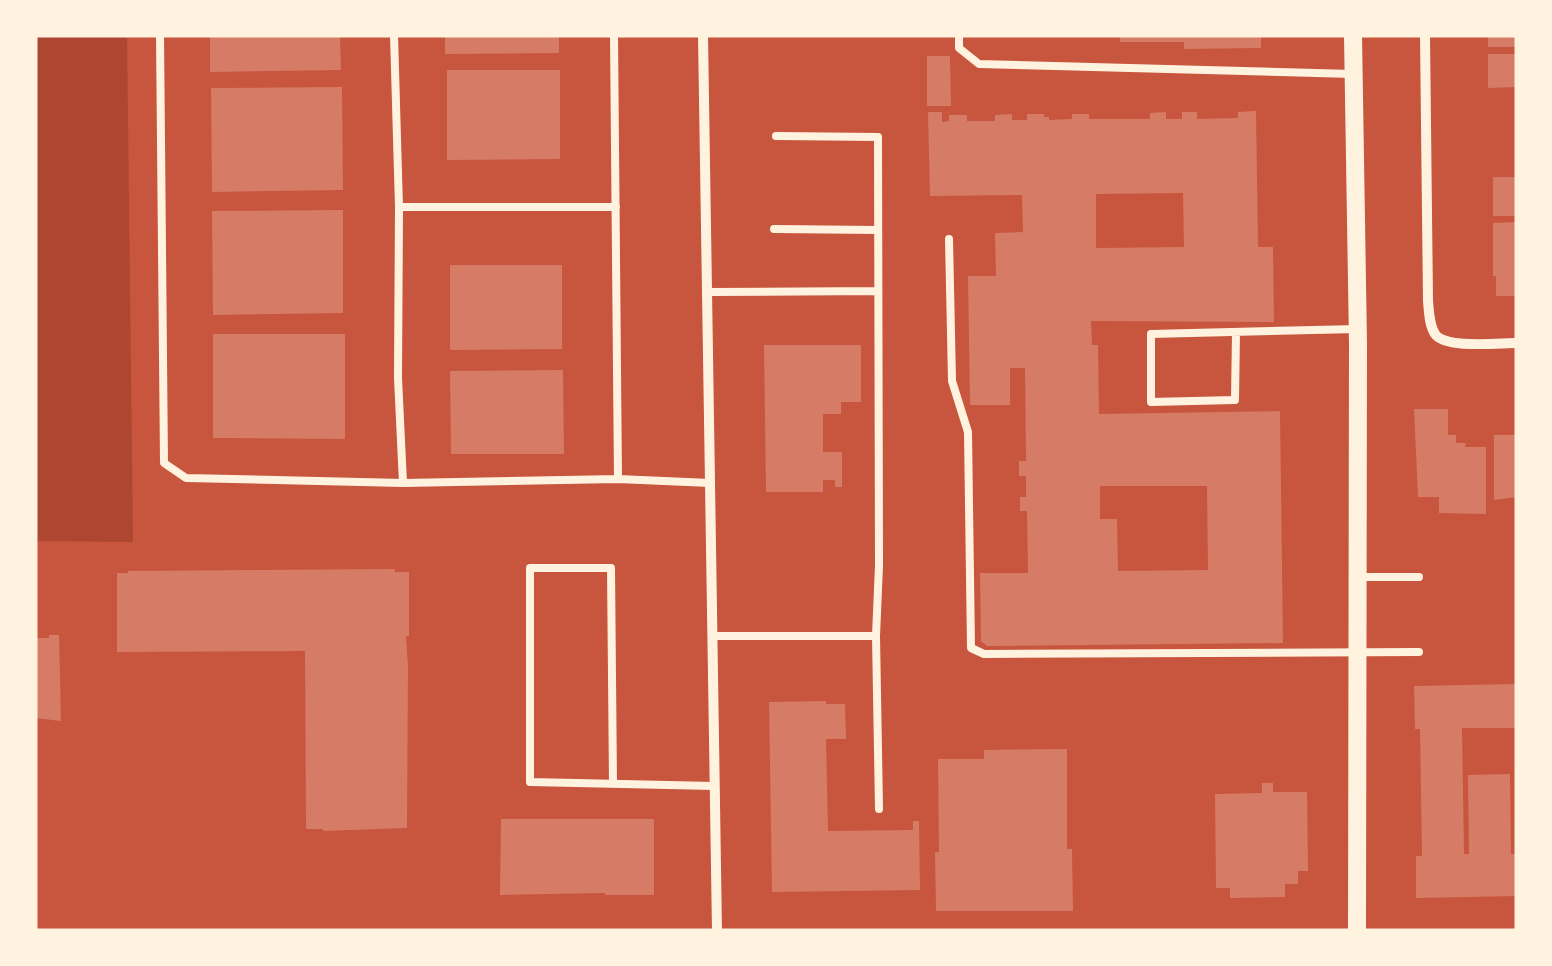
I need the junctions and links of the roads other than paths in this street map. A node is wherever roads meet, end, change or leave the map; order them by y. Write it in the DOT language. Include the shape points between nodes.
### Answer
graph roads {
  1 [pos="160,35"];
  2 [pos="394,35"];
  3 [pos="614,35"];
  4 [pos="704,35"];
  5 [pos="959,35"];
  6 [pos="1353,35"];
  7 [pos="1426,35"];
  8 [pos="1354,74"];
  9 [pos="776,136"];
  10 [pos="399,206"];
  11 [pos="616,206"];
  12 [pos="774,230"];
  13 [pos="878,230"];
  14 [pos="950,239"];
  15 [pos="878,291"];
  16 [pos="707,292"];
  17 [pos="1358,329"];
  18 [pos="1236,332"];
  19 [pos="1517,343"];
  20 [pos="618,479"];
  21 [pos="403,482"];
  22 [pos="710,482"];
  23 [pos="1358,577"];
  24 [pos="1419,577"];
  25 [pos="712,636"];
  26 [pos="876,636"];
  27 [pos="1358,652"];
  28 [pos="1419,652"];
  29 [pos="613,784"];
  30 [pos="714,786"];
  31 [pos="879,809"];
  32 [pos="716,931"];
  33 [pos="1357,931"];
  1 -- 21 [label="lane" via="164,464 186,478"];
  2 -- 10 [label="lane"];
  3 -- 11 [label="lane"];
  4 -- 16 [label="street"];
  5 -- 8 [label="lane" via="959,48 979,64"];
  6 -- 8 [label="street"];
  7 -- 19 [label="street" via="1432,328 1448,343"];
  8 -- 17 [label="street"];
  9 -- 13 [label="lane" via="878,137"];
  10 -- 11 [label="lane"];
  10 -- 21 [label="lane"];
  11 -- 20 [label="lane"];
  12 -- 13 [label="lane"];
  13 -- 15 [label="lane"];
  14 -- 27 [label="lane" via="952,381 968,432 971,648 984,654"];
  15 -- 16 [label="lane"];
  15 -- 26 [label="lane"];
  16 -- 22 [label="street"];
  17 -- 18 [label="lane"];
  17 -- 23 [label="street"];
  18 -- 18 [label="lane" via="1151,334 1151,402 1235,400"];
  20 -- 21 [label="lane"];
  20 -- 22 [label="lane"];
  22 -- 25 [label="street"];
  23 -- 24 [label="lane"];
  23 -- 27 [label="street"];
  25 -- 26 [label="lane"];
  25 -- 30 [label="street"];
  26 -- 31 [label="lane"];
  27 -- 28 [label="lane"];
  27 -- 33 [label="street"];
  29 -- 29 [label="lane" via="530,782 530,568 611,568"];
  29 -- 30 [label="lane"];
  30 -- 32 [label="street"];
}
